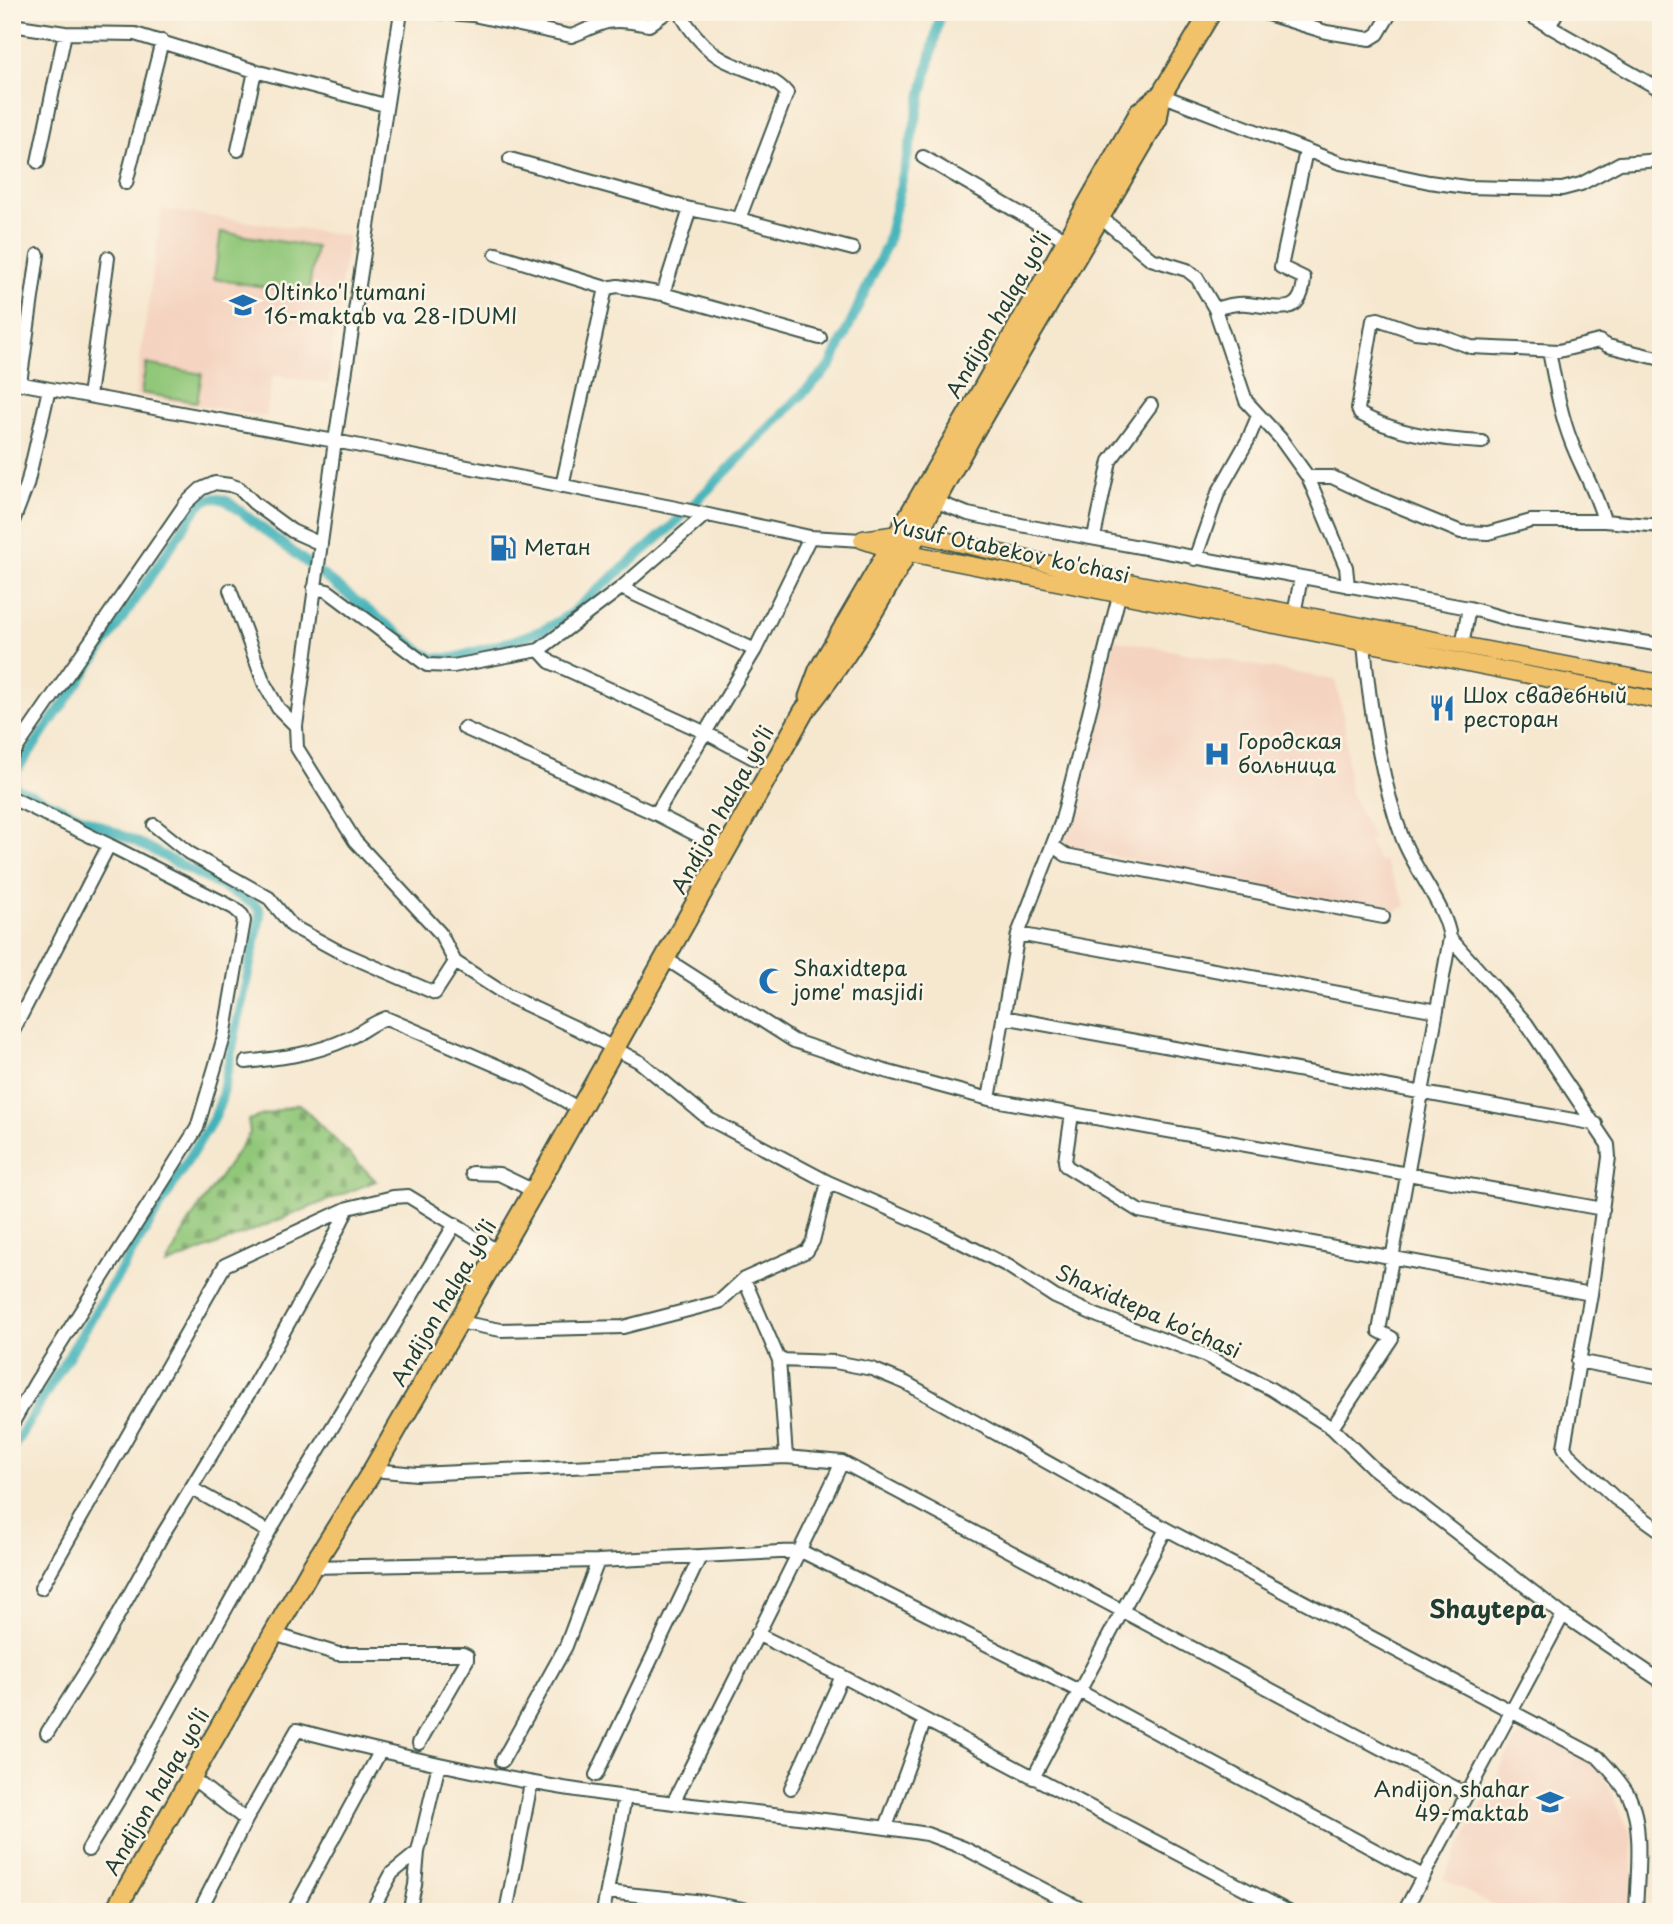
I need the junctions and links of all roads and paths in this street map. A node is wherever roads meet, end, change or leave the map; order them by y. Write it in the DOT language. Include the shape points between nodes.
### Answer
graph roads {
  1 [pos="401,12"];
  2 [pos="436,12"];
  3 [pos="667,12"];
  4 [pos="680,12"];
  5 [pos="1212,12"];
  6 [pos="1261,12"];
  7 [pos="1391,12"];
  8 [pos="1524,12"];
  9 [pos="1558,12"];
  10 [pos="12,24"];
  11 [pos="1549,27"];
  12 [pos="65,33"];
  13 [pos="162,41"];
  14 [pos="255,71"];
  15 [pos="1661,90"];
  16 [pos="1161,95"];
  17 [pos="385,105"];
  18 [pos="238,150"];
  19 [pos="1306,152"];
  20 [pos="923,157"];
  21 [pos="510,159"];
  22 [pos="1661,160"];
  23 [pos="38,162"];
  24 [pos="126,183"];
  25 [pos="690,209"];
  26 [pos="1100,217"];
  27 [pos="739,219"];
  28 [pos="1068,241"];
  29 [pos="853,249"];
  30 [pos="496,254"];
  31 [pos="38,255"];
  32 [pos="108,258"];
  33 [pos="606,288"];
  34 [pos="663,294"];
  35 [pos="1215,309"];
  36 [pos="820,338"];
  37 [pos="1549,351"];
  38 [pos="1661,359"];
  39 [pos="16,383"];
  40 [pos="49,389"];
  41 [pos="89,396"];
  42 [pos="1150,405"];
  43 [pos="1258,416"];
  44 [pos="335,441"];
  45 [pos="1482,442"];
  46 [pos="1308,477"];
  47 [pos="562,486"];
  48 [pos="935,501"];
  49 [pos="702,514"];
  50 [pos="1604,521"];
  51 [pos="12,524"];
  52 [pos="1661,526"];
  53 [pos="810,537"];
  54 [pos="1094,537"];
  55 [pos="862,540"];
  56 [pos="903,542"];
  57 [pos="321,548"];
  58 [pos="1195,559"];
  59 [pos="1301,578"];
  60 [pos="315,584"];
  61 [pos="1348,586"];
  62 [pos="621,588"];
  63 [pos="230,590"];
  64 [pos="1119,596"];
  65 [pos="1469,608"];
  66 [pos="1294,614"];
  67 [pos="1364,643"];
  68 [pos="1661,645"];
  69 [pos="1462,646"];
  70 [pos="539,650"];
  71 [pos="755,650"];
  72 [pos="1661,683"];
  73 [pos="1661,701"];
  74 [pos="296,726"];
  75 [pos="464,728"];
  76 [pos="706,733"];
  77 [pos="12,755"];
  78 [pos="755,759"];
  79 [pos="12,798"];
  80 [pos="656,814"];
  81 [pos="154,825"];
  82 [pos="109,845"];
  83 [pos="1053,846"];
  84 [pos="726,850"];
  85 [pos="1383,917"];
  86 [pos="1018,934"];
  87 [pos="1450,938"];
  88 [pos="666,959"];
  89 [pos="456,962"];
  90 [pos="1437,1011"];
  91 [pos="1003,1017"];
  92 [pos="12,1033"];
  93 [pos="616,1049"];
  94 [pos="246,1062"];
  95 [pos="1421,1093"];
  96 [pos="989,1099"];
  97 [pos="581,1110"];
  98 [pos="1072,1114"];
  99 [pos="1596,1124"];
  100 [pos="472,1173"];
  101 [pos="1406,1175"];
  102 [pos="828,1182"];
  103 [pos="534,1191"];
  104 [pos="348,1208"];
  105 [pos="1603,1209"];
  106 [pos="455,1224"];
  107 [pos="499,1252"];
  108 [pos="1390,1258"];
  109 [pos="744,1279"];
  110 [pos="1591,1294"];
  111 [pos="459,1322"];
  112 [pos="779,1360"];
  113 [pos="1578,1362"];
  114 [pos="1661,1377"];
  115 [pos="12,1424"];
  116 [pos="1332,1427"];
  117 [pos="786,1457"];
  118 [pos="842,1462"];
  119 [pos="373,1470"];
  120 [pos="191,1488"];
  121 [pos="1166,1528"];
  122 [pos="1661,1531"];
  123 [pos="269,1532"];
  124 [pos="801,1552"];
  125 [pos="700,1557"];
  126 [pos="598,1561"];
  127 [pos="312,1567"];
  128 [pos="41,1588"];
  129 [pos="1122,1610"];
  130 [pos="1563,1615"];
  131 [pos="274,1634"];
  132 [pos="757,1634"];
  133 [pos="842,1676"];
  134 [pos="1661,1681"];
  135 [pos="1079,1691"];
  136 [pos="1513,1710"];
  137 [pos="925,1720"];
  138 [pos="47,1733"];
  139 [pos="419,1743"];
  140 [pos="380,1752"];
  141 [pos="502,1760"];
  142 [pos="439,1764"];
  143 [pos="596,1775"];
  144 [pos="191,1777"];
  145 [pos="1033,1778"];
  146 [pos="531,1783"];
  147 [pos="791,1788"];
  148 [pos="1467,1794"];
  149 [pos="625,1797"];
  150 [pos="673,1803"];
  151 [pos="246,1820"];
  152 [pos="886,1827"];
  153 [pos="88,1850"];
  154 [pos="418,1852"];
  155 [pos="1423,1875"];
  156 [pos="607,1892"];
  157 [pos="1068,1907"];
  158 [pos="114,1912"];
  159 [pos="199,1912"];
  160 [pos="293,1912"];
  161 [pos="371,1912"];
  162 [pos="409,1912"];
  163 [pos="506,1912"];
  164 [pos="603,1912"];
  165 [pos="760,1912"];
  166 [pos="1087,1912"];
  167 [pos="1289,1912"];
  168 [pos="1404,1912"];
  169 [pos="1636,1912"];
  1 -- 17 [label="street"];
  2 -- 3 [label="street" via="473,15 571,36 622,20 649,24"];
  4 -- 27 [label="street" via="715,54 788,93"];
  5 -- 16 [label="highway, Andijon halqa yo‘li"];
  6 -- 7 [label="street" via="1326,33 1370,39"];
  8 -- 11 [label="street"];
  9 -- 11 [label="street"];
  10 -- 12 [label="street"];
  11 -- 15 [label="street"];
  12 -- 13 [label="street" via="135,34"];
  12 -- 23 [label="street"];
  13 -- 14 [label="street"];
  13 -- 24 [label="street"];
  14 -- 17 [label="street"];
  14 -- 18 [label="street"];
  16 -- 19 [label="street"];
  16 -- 26 [label="highway, Andijon halqa yo‘li" via="1157,119"];
  16 -- 28 [label="highway, Andijon halqa yo‘li" via="1140,111"];
  17 -- 44 [label="street"];
  19 -- 22 [label="street" via="1466,187 1562,189 1620,163"];
  19 -- 35 [label="street" via="1280,267 1304,278 1299,302 1284,308 1247,304"];
  20 -- 28 [label="street"];
  21 -- 25 [label="street"];
  25 -- 27 [label="street"];
  25 -- 34 [label="street"];
  26 -- 35 [label="street" via="1150,259 1192,273"];
  26 -- 48 [label="highway, Andijon halqa yo‘li"];
  27 -- 29 [label="street"];
  28 -- 56 [label="highway, Andijon halqa yo‘li"];
  30 -- 33 [label="street"];
  31 -- 39 [label="street"];
  32 -- 41 [label="street"];
  33 -- 34 [label="street"];
  33 -- 47 [label="street"];
  34 -- 36 [label="street"];
  35 -- 43 [label="street" via="1241,390"];
  37 -- 38 [label="street" via="1599,341"];
  37 -- 45 [label="street" via="1471,347 1373,320 1360,414 1419,435"];
  37 -- 50 [label="street" via="1568,433"];
  39 -- 40 [label="street"];
  40 -- 41 [label="street"];
  40 -- 51 [label="street" via="27,485"];
  41 -- 44 [label="street"];
  42 -- 54 [label="street" via="1110,461"];
  43 -- 46 [label="street"];
  43 -- 58 [label="street" via="1218,493"];
  44 -- 47 [label="street"];
  44 -- 57 [label="street"];
  46 -- 50 [label="street" via="1332,477 1473,534 1531,521"];
  46 -- 61 [label="street" via="1346,567"];
  47 -- 49 [label="street"];
  48 -- 54 [label="street" via="968,514"];
  48 -- 56 [label="highway, Andijon halqa yo‘li"];
  49 -- 53 [label="street"];
  49 -- 62 [label="street"];
  50 -- 52 [label="street"];
  53 -- 55 [label="street"];
  53 -- 71 [label="street"];
  54 -- 58 [label="street"];
  55 -- 56 [label="main road, Yusuf Otabekov ko'chasi"];
  56 -- 64 [label="main road, Yusuf Otabekov ko'chasi"];
  56 -- 66 [label="main road, Yusuf Otabekov ko'chasi"];
  56 -- 84 [label="highway, Andijon halqa yo‘li" via="835,673 804,711"];
  57 -- 60 [label="street"];
  57 -- 77 [label="street" via="239,488 215,484 201,489 179,513"];
  58 -- 59 [label="street"];
  59 -- 61 [label="street"];
  59 -- 66 [label="street"];
  60 -- 70 [label="street" via="427,664 453,666"];
  60 -- 74 [label="street"];
  61 -- 65 [label="street"];
  62 -- 70 [label="street"];
  62 -- 71 [label="street"];
  63 -- 74 [label="street" via="264,684"];
  64 -- 67 [label="main road, Yusuf Otabekov ko'chasi"];
  64 -- 83 [label="street"];
  65 -- 68 [label="street" via="1511,620"];
  65 -- 69 [label="street"];
  66 -- 69 [label="main road, Yusuf Otabekov ko'chasi"];
  67 -- 73 [label="main road, Yusuf Otabekov ko'chasi"];
  67 -- 87 [label="street" via="1386,786 1402,839 1448,924"];
  69 -- 72 [label="main road, Yusuf Otabekov ko'chasi"];
  70 -- 76 [label="street" via="550,662"];
  71 -- 76 [label="street"];
  74 -- 89 [label="street" via="297,748 355,841 440,933"];
  75 -- 80 [label="street"];
  76 -- 78 [label="street"];
  76 -- 80 [label="street"];
  79 -- 82 [label="street"];
  80 -- 84 [label="street"];
  81 -- 89 [label="street" via="189,853 269,898 292,926 336,950 435,993"];
  82 -- 92 [label="street"];
  82 -- 115 [label="street" via="234,908 244,921 224,1037 197,1128"];
  83 -- 85 [label="street" via="1066,855"];
  83 -- 86 [label="street"];
  84 -- 88 [label="highway, Andijon halqa yo‘li"];
  86 -- 90 [label="street"];
  86 -- 91 [label="street"];
  87 -- 90 [label="street"];
  87 -- 99 [label="street" via="1526,1023"];
  88 -- 93 [label="highway, Andijon halqa yo‘li"];
  88 -- 96 [label="street" via="794,1041"];
  89 -- 93 [label="street, Shaxidtepa ko'chasi" via="508,996"];
  90 -- 95 [label="street"];
  91 -- 95 [label="street"];
  91 -- 96 [label="street"];
  93 -- 97 [label="highway, Andijon halqa yo‘li"];
  93 -- 102 [label="street, Shaxidtepa ko'chasi" via="640,1062 709,1119"];
  94 -- 97 [label="street" via="298,1056 348,1039 386,1018 528,1079"];
  95 -- 99 [label="street"];
  95 -- 101 [label="street"];
  96 -- 98 [label="street"];
  97 -- 103 [label="highway, Andijon halqa yo‘li"];
  98 -- 101 [label="street"];
  98 -- 108 [label="street" via="1066,1166 1139,1211"];
  99 -- 105 [label="street" via="1610,1151"];
  100 -- 103 [label="street" via="499,1174"];
  101 -- 105 [label="street"];
  101 -- 108 [label="street"];
  102 -- 109 [label="street" via="807,1251"];
  102 -- 116 [label="street, Shaxidtepa ko'chasi" via="996,1259 1055,1297 1202,1354"];
  103 -- 107 [label="highway, Andijon halqa yo‘li"];
  104 -- 106 [label="street" via="408,1196"];
  104 -- 120 [label="street" via="252,1388"];
  104 -- 128 [label="street" via="225,1265"];
  105 -- 110 [label="street"];
  106 -- 107 [label="street"];
  106 -- 123 [label="street"];
  107 -- 111 [label="highway, Andijon halqa yo‘li"];
  108 -- 110 [label="street"];
  108 -- 116 [label="street" via="1378,1331 1392,1338"];
  109 -- 111 [label="street" via="719,1302 623,1327 501,1330"];
  109 -- 112 [label="street"];
  110 -- 113 [label="street"];
  111 -- 119 [label="highway, Andijon halqa yo‘li"];
  112 -- 117 [label="street"];
  112 -- 121 [label="street" via="835,1362 872,1369 906,1383"];
  113 -- 114 [label="street"];
  113 -- 122 [label="street" via="1564,1447 1615,1498"];
  116 -- 130 [label="street, Shaxidtepa ko'chasi" via="1373,1468"];
  117 -- 118 [label="street"];
  117 -- 119 [label="street" via="418,1474"];
  118 -- 124 [label="street"];
  118 -- 129 [label="street"];
  119 -- 127 [label="highway, Andijon halqa yo‘li"];
  120 -- 123 [label="street"];
  120 -- 138 [label="street"];
  121 -- 129 [label="street"];
  121 -- 136 [label="street"];
  123 -- 153 [label="street"];
  124 -- 125 [label="street"];
  124 -- 132 [label="street"];
  124 -- 135 [label="street"];
  125 -- 126 [label="street"];
  125 -- 143 [label="street"];
  126 -- 127 [label="street"];
  126 -- 141 [label="street" via="566,1646"];
  127 -- 131 [label="highway, Andijon halqa yo‘li"];
  129 -- 135 [label="street"];
  129 -- 148 [label="street"];
  130 -- 134 [label="street, Shaxidtepa ko'chasi"];
  130 -- 136 [label="street"];
  131 -- 139 [label="street" via="338,1654 467,1657"];
  131 -- 144 [label="highway, Andijon halqa yo‘li"];
  132 -- 133 [label="street"];
  132 -- 150 [label="street"];
  133 -- 137 [label="street"];
  133 -- 147 [label="street"];
  135 -- 145 [label="street"];
  135 -- 155 [label="street"];
  136 -- 148 [label="street"];
  136 -- 169 [label="street" via="1598,1757 1629,1796 1636,1816"];
  137 -- 145 [label="street"];
  137 -- 152 [label="street"];
  140 -- 142 [label="street"];
  140 -- 151 [label="street" via="297,1730"];
  140 -- 160 [label="street"];
  142 -- 146 [label="street"];
  142 -- 154 [label="street"];
  144 -- 151 [label="street"];
  144 -- 158 [label="highway, Andijon halqa yo‘li"];
  145 -- 167 [label="street"];
  146 -- 149 [label="street"];
  146 -- 163 [label="street"];
  148 -- 155 [label="street"];
  149 -- 150 [label="street"];
  149 -- 156 [label="street"];
  150 -- 152 [label="street"];
  151 -- 159 [label="street"];
  152 -- 157 [label="street" via="927,1834 964,1848"];
  154 -- 161 [label="street" via="392,1873"];
  154 -- 162 [label="street"];
  155 -- 168 [label="street"];
  156 -- 164 [label="street"];
  156 -- 165 [label="street"];
  157 -- 166 [label="street"];
}
